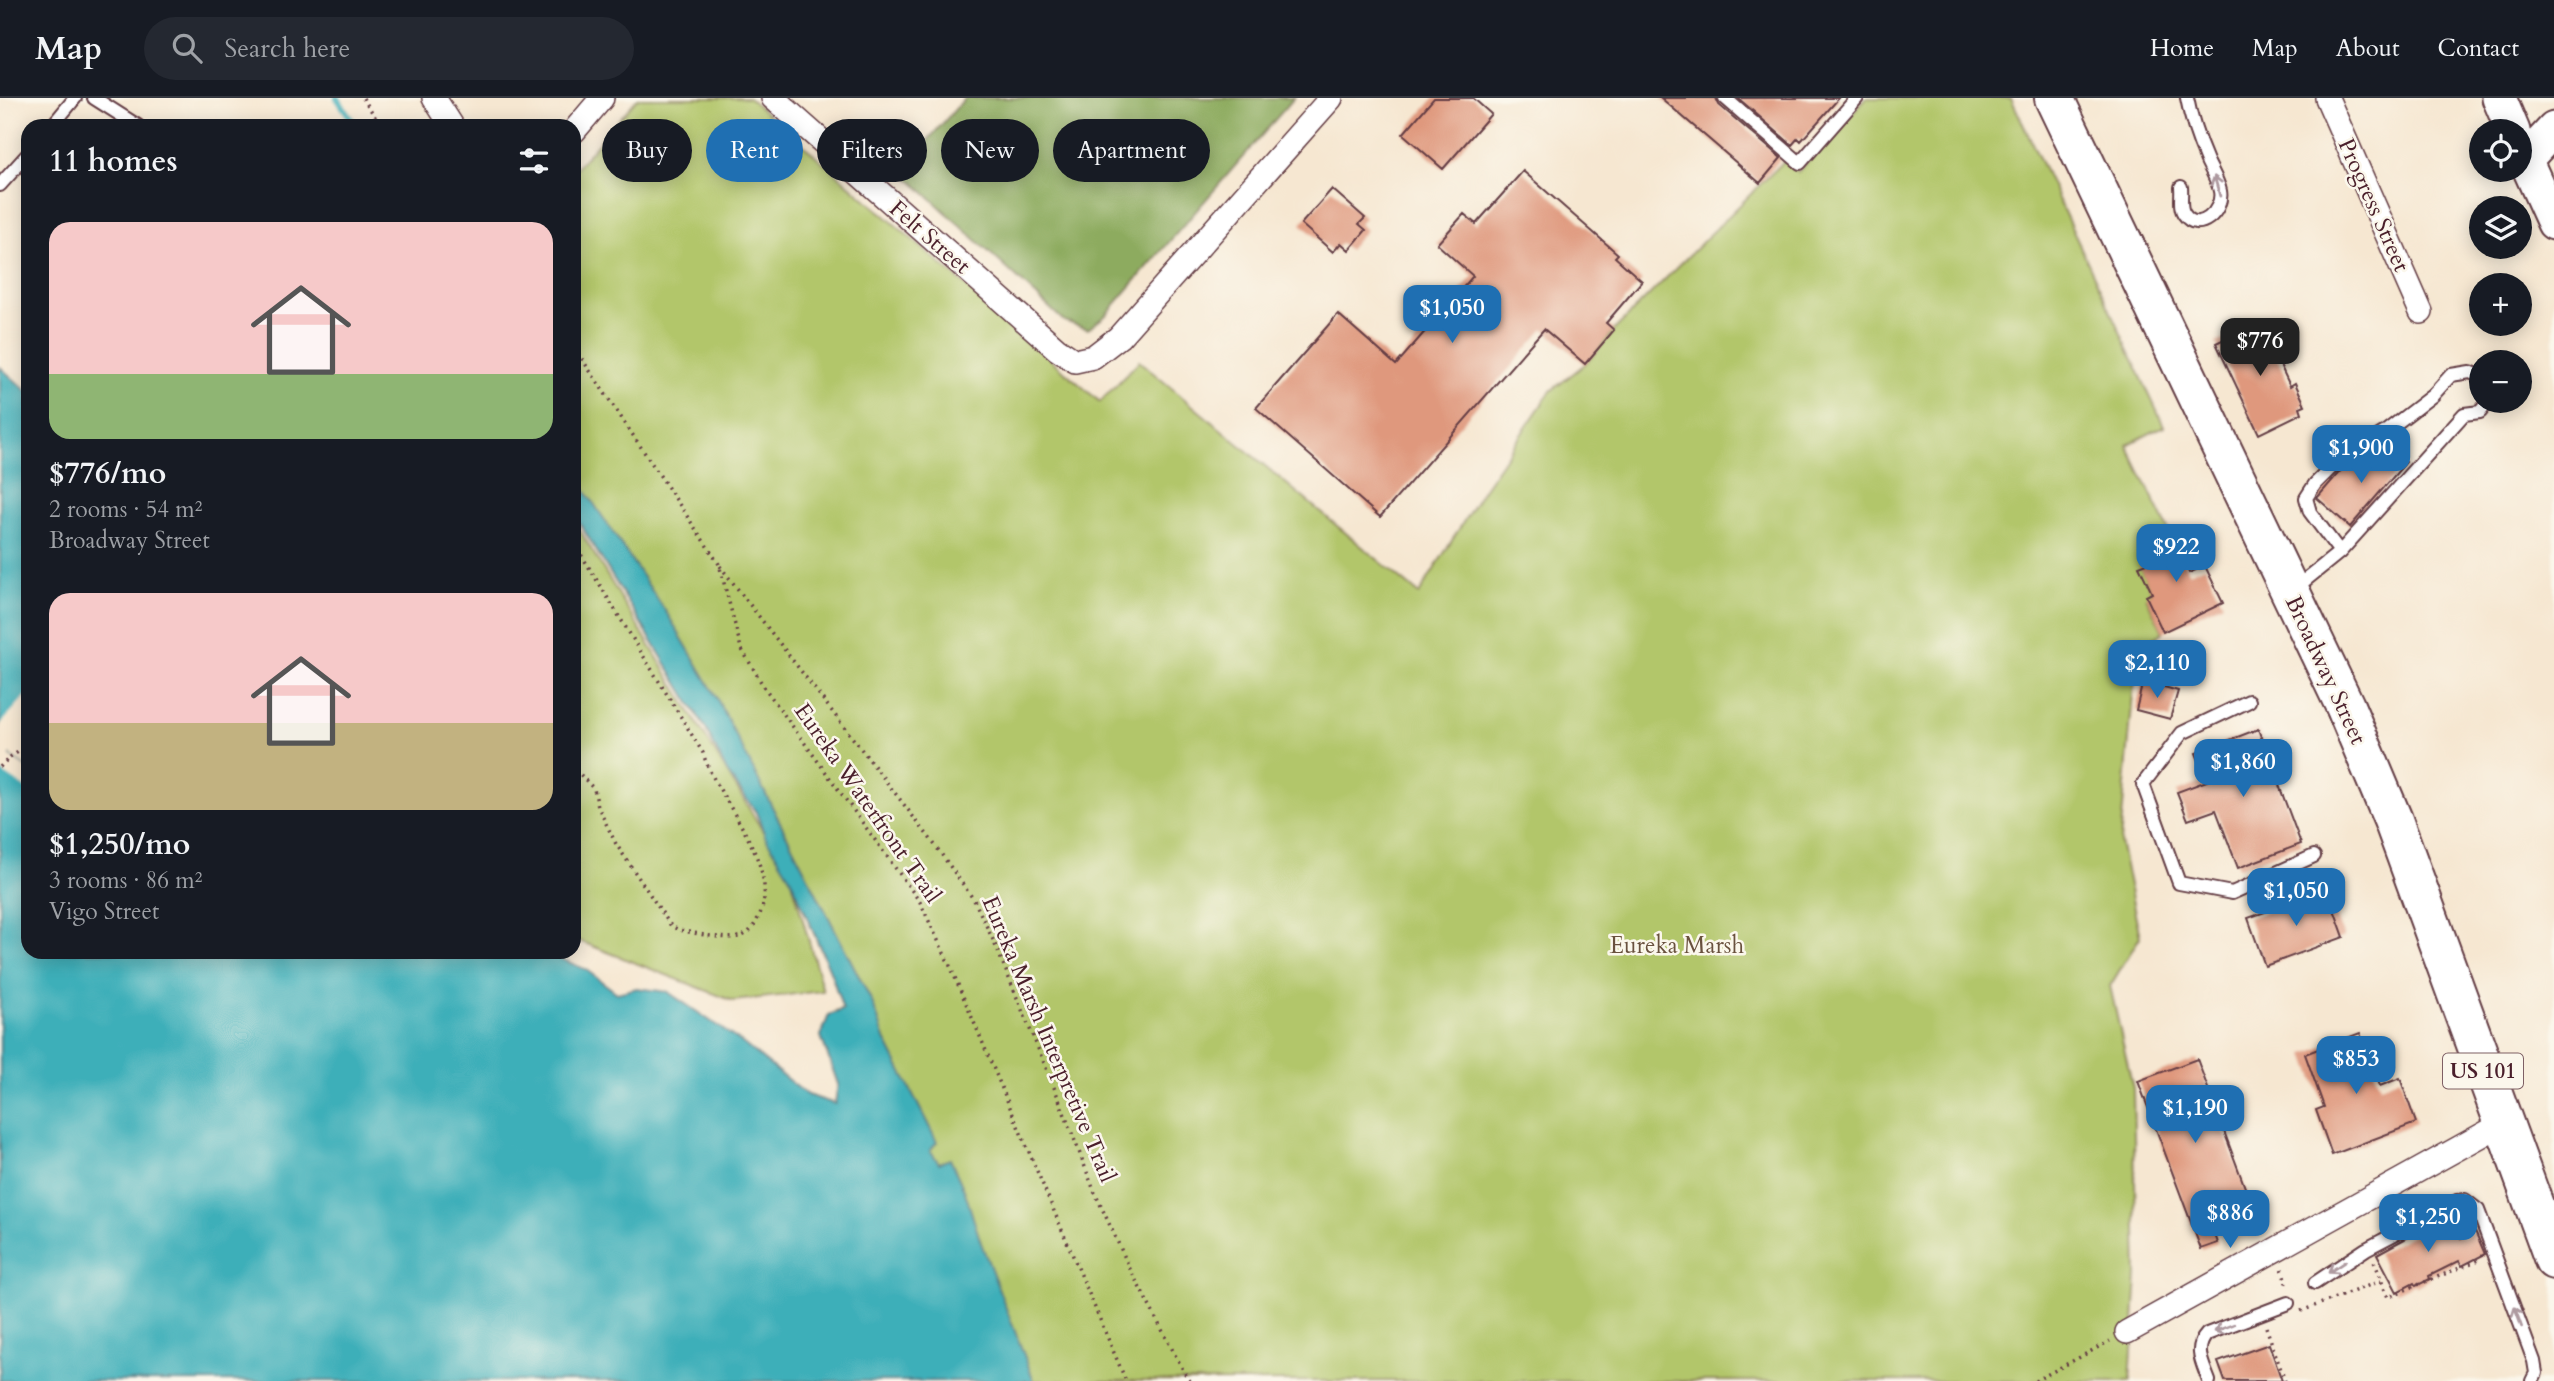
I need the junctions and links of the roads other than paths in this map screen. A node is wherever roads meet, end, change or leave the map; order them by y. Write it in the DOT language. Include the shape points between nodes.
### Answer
graph roads {
  1 [pos="75,98"];
  2 [pos="94,98"];
  3 [pos="434,98"];
  4 [pos="602,98"];
  5 [pos="773,98"];
  6 [pos="1331,98"];
  7 [pos="1725,98"];
  8 [pos="1857,98"];
  9 [pos="2054,98"];
  10 [pos="2187,98"];
  11 [pos="2327,98"];
  12 [pos="2499,98"];
  13 [pos="58,119"];
  14 [pos="127,119"];
  15 [pos="448,119"];
  16 [pos="2508,119"];
  17 [pos="581,123"];
  18 [pos="2554,130"];
  19 [pos="2532,140"];
  20 [pos="21,162"];
  21 [pos="2532,175"];
  22 [pos="0,186"];
  23 [pos="2180,187"];
  24 [pos="2554,223"];
  25 [pos="2421,312"];
  26 [pos="2469,372"];
  27 [pos="2472,413"];
  28 [pos="2340,552"];
  29 [pos="2290,592"];
  30 [pos="2249,701"];
  31 [pos="2314,856"];
  32 [pos="2502,1124"];
  33 [pos="2554,1260"];
  34 [pos="2315,1283"];
  35 [pos="2290,1309"];
  36 [pos="2127,1332"];
  37 [pos="2209,1381"];
  38 [pos="2532,1381"];
  1 -- 13 [label="lane"];
  2 -- 14 [label="lane"];
  3 -- 15 [label="street"];
  4 -- 17 [label="street"];
  5 -- 6 [label="street, Felt Street" via="1075,360 1093,358 1119,337"];
  7 -- 8 [label="lane" via="1800,163"];
  9 -- 29 [label="highway, Broadway Street / US 101"];
  23 -- 10 [label="lane, one-way" via="2185,216 2194,221 2205,221 2221,204 2220,189 2196,136"];
  11 -- 25 [label="street, Progress Street"];
  12 -- 16 [label="street"];
  18 -- 19 [label="street"];
  20 -- 22 [label="lane"];
  21 -- 24 [label="street"];
  26 -- 28 [label="lane" via="2451,375 2432,395 2338,461 2315,484 2306,498 2310,512"];
  27 -- 28 [label="lane" via="2464,414"];
  28 -- 29 [label="lane"];
  29 -- 32 [label="highway, Broadway Street / US 101" via="2393,820"];
  30 -- 31 [label="lane" via="2182,733 2143,783 2179,883 2232,893"];
  32 -- 33 [label="highway, Broadway Street / US 101"];
  32 -- 36 [label="street"];
  38 -- 34 [label="lane, one-way" via="2534,1361 2478,1210 2465,1200 2366,1249"];
  35 -- 37 [label="lane, one-way" via="2207,1334 2200,1341 2199,1353"];
}
